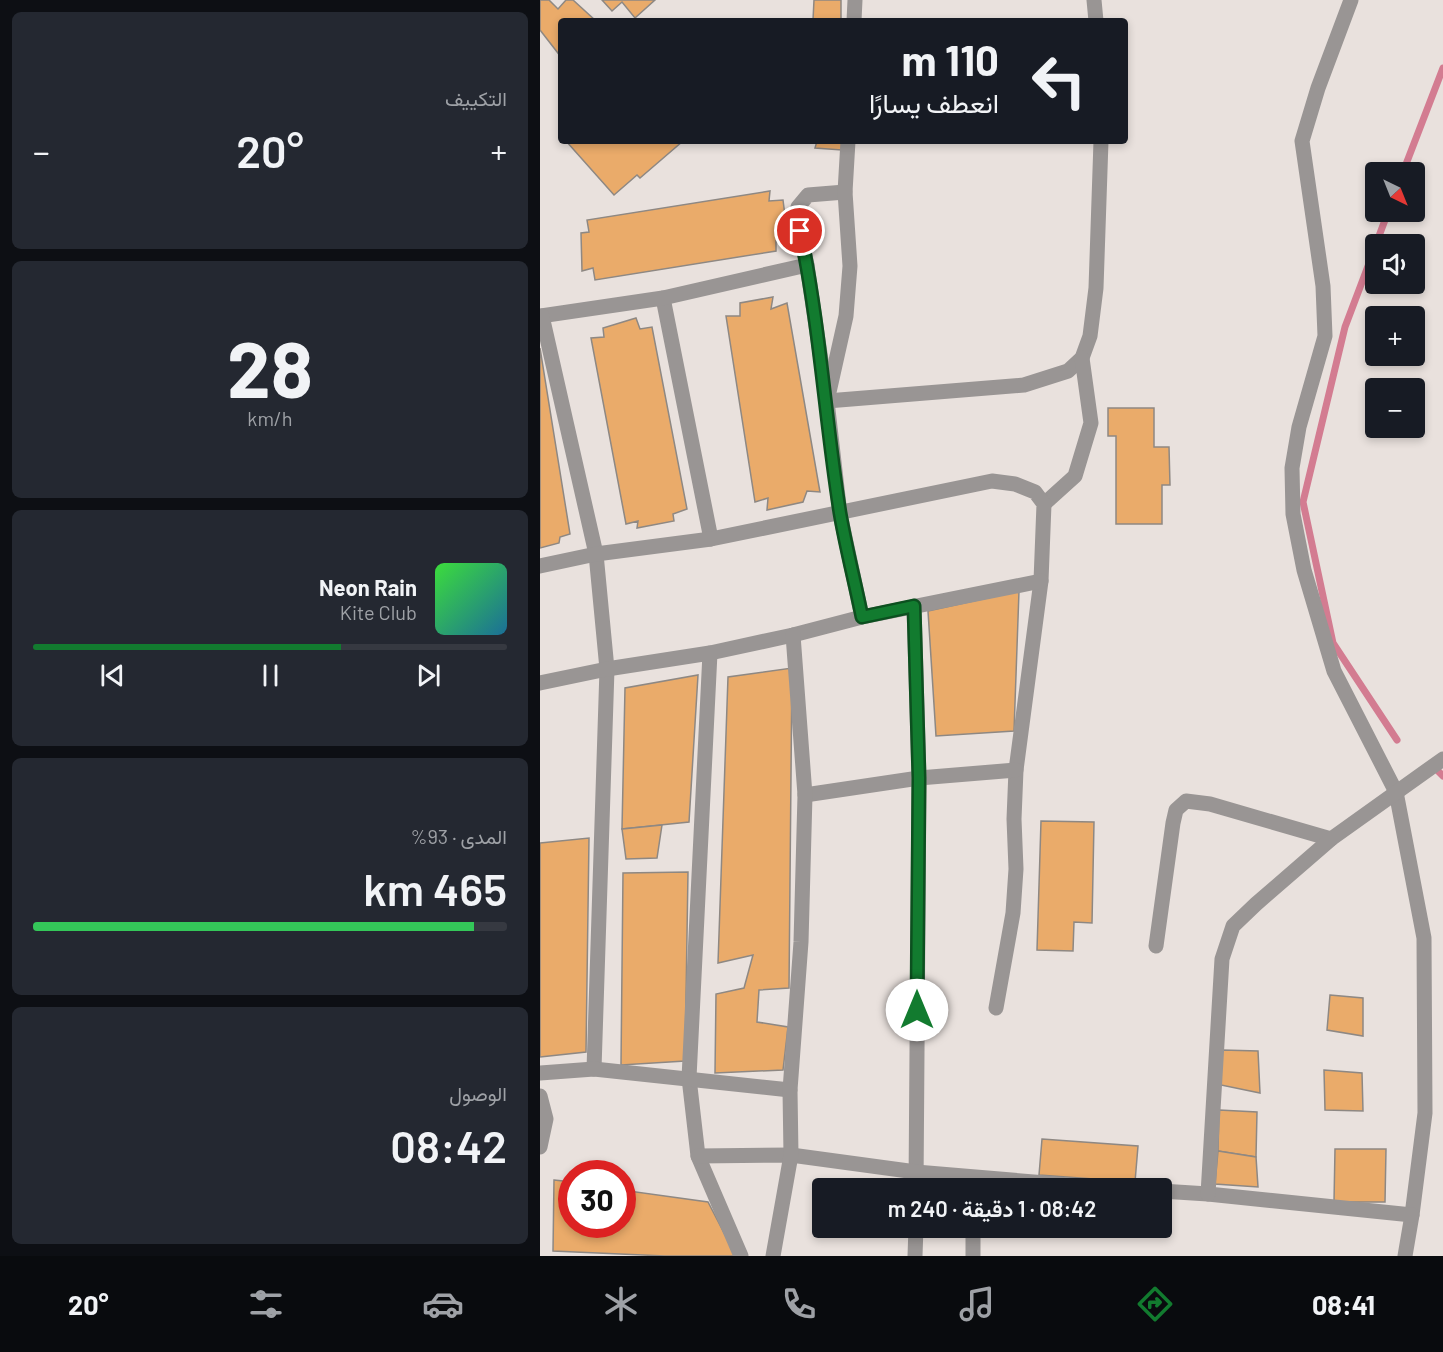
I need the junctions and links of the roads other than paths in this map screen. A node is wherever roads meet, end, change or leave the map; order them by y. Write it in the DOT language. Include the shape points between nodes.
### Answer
graph roads {
  1 [pos="855,0"];
  2 [pos="1094,0"];
  3 [pos="1351,0"];
  4 [pos="854,18"];
  5 [pos="1096,18"];
  6 [pos="848,144"];
  7 [pos="1101,144"];
  8 [pos="845,192"];
  9 [pos="807,265"];
  10 [pos="663,298"];
  11 [pos="541,316"];
  12 [pos="1082,358"];
  13 [pos="827,401"];
  14 [pos="1044,504"];
  15 [pos="840,514"];
  16 [pos="711,539"];
  17 [pos="596,554"];
  18 [pos="540,566"];
  19 [pos="1041,581"];
  20 [pos="914,606"];
  21 [pos="862,617"];
  22 [pos="793,635"];
  23 [pos="710,653"];
  24 [pos="607,669"];
  25 [pos="540,683"];
  26 [pos="1443,759"];
  27 [pos="1016,770"];
  28 [pos="919,778"];
  29 [pos="1396,792"];
  30 [pos="805,795"];
  31 [pos="1331,839"];
  32 [pos="1156,946"];
  33 [pos="996,1008"];
  34 [pos="594,1069"];
  35 [pos="540,1073"];
  36 [pos="689,1078"];
  37 [pos="790,1090"];
  38 [pos="540,1095"];
  39 [pos="540,1147"];
  40 [pos="791,1155"];
  41 [pos="698,1156"];
  42 [pos="916,1172"];
  43 [pos="916,1178"];
  44 [pos="947,1178"];
  45 [pos="1172,1192"];
  46 [pos="1208,1194"];
  47 [pos="1412,1215"];
  48 [pos="916,1238"];
  49 [pos="973,1238"];
  50 [pos="741,1256"];
  51 [pos="773,1256"];
  52 [pos="915,1256"];
  53 [pos="973,1256"];
  54 [pos="1405,1256"];
  1 -- 4 [label="street"];
  2 -- 5 [label="street"];
  3 -- 29 [label="street" via="1302,141 1323,286 1325,336 1299,428 1292,468 1293,514 1304,570 1334,671"];
  6 -- 8 [label="street"];
  7 -- 12 [label="street" via="1096,288 1090,336"];
  8 -- 9 [label="street" via="808,195 798,207 796,214"];
  8 -- 13 [label="street" via="850,266 846,316"];
  9 -- 10 [label="street"];
  9 -- 13 [label="street"];
  10 -- 11 [label="street"];
  10 -- 16 [label="street"];
  11 -- 17 [label="street"];
  12 -- 13 [label="street" via="1068,371 1024,385"];
  12 -- 14 [label="street" via="1091,423 1075,477"];
  13 -- 15 [label="street"];
  14 -- 15 [label="street" via="1035,492 992,481"];
  14 -- 19 [label="street"];
  15 -- 16 [label="street"];
  15 -- 21 [label="street"];
  16 -- 17 [label="street"];
  17 -- 18 [label="street"];
  17 -- 24 [label="street"];
  19 -- 20 [label="street"];
  19 -- 27 [label="street"];
  20 -- 21 [label="street"];
  20 -- 28 [label="street"];
  21 -- 22 [label="street"];
  22 -- 23 [label="street"];
  22 -- 30 [label="street"];
  23 -- 24 [label="street"];
  23 -- 36 [label="street"];
  24 -- 25 [label="street"];
  24 -- 34 [label="street"];
  26 -- 29 [label="street"];
  27 -- 28 [label="street"];
  27 -- 33 [label="street" via="1013,913"];
  28 -- 30 [label="street"];
  28 -- 42 [label="street"];
  29 -- 31 [label="street"];
  29 -- 47 [label="street" via="1424,938 1425,1113"];
  30 -- 37 [label="street" via="801,942"];
  31 -- 32 [label="street" via="1210,804 1186,801 1176,810 1173,823"];
  31 -- 46 [label="street" via="1233,926 1222,959"];
  34 -- 35 [label="street"];
  34 -- 36 [label="street"];
  36 -- 37 [label="street"];
  36 -- 41 [label="street"];
  37 -- 40 [label="street"];
  38 -- 39 [label="street" via="546,1119"];
  40 -- 41 [label="street"];
  40 -- 42 [label="street"];
  40 -- 51 [label="street"];
  41 -- 50 [label="street"];
  42 -- 43 [label="street"];
  42 -- 44 [label="street"];
  45 -- 46 [label="street"];
  46 -- 47 [label="street"];
  47 -- 54 [label="street"];
  48 -- 52 [label="street"];
  49 -- 53 [label="street"];
}
